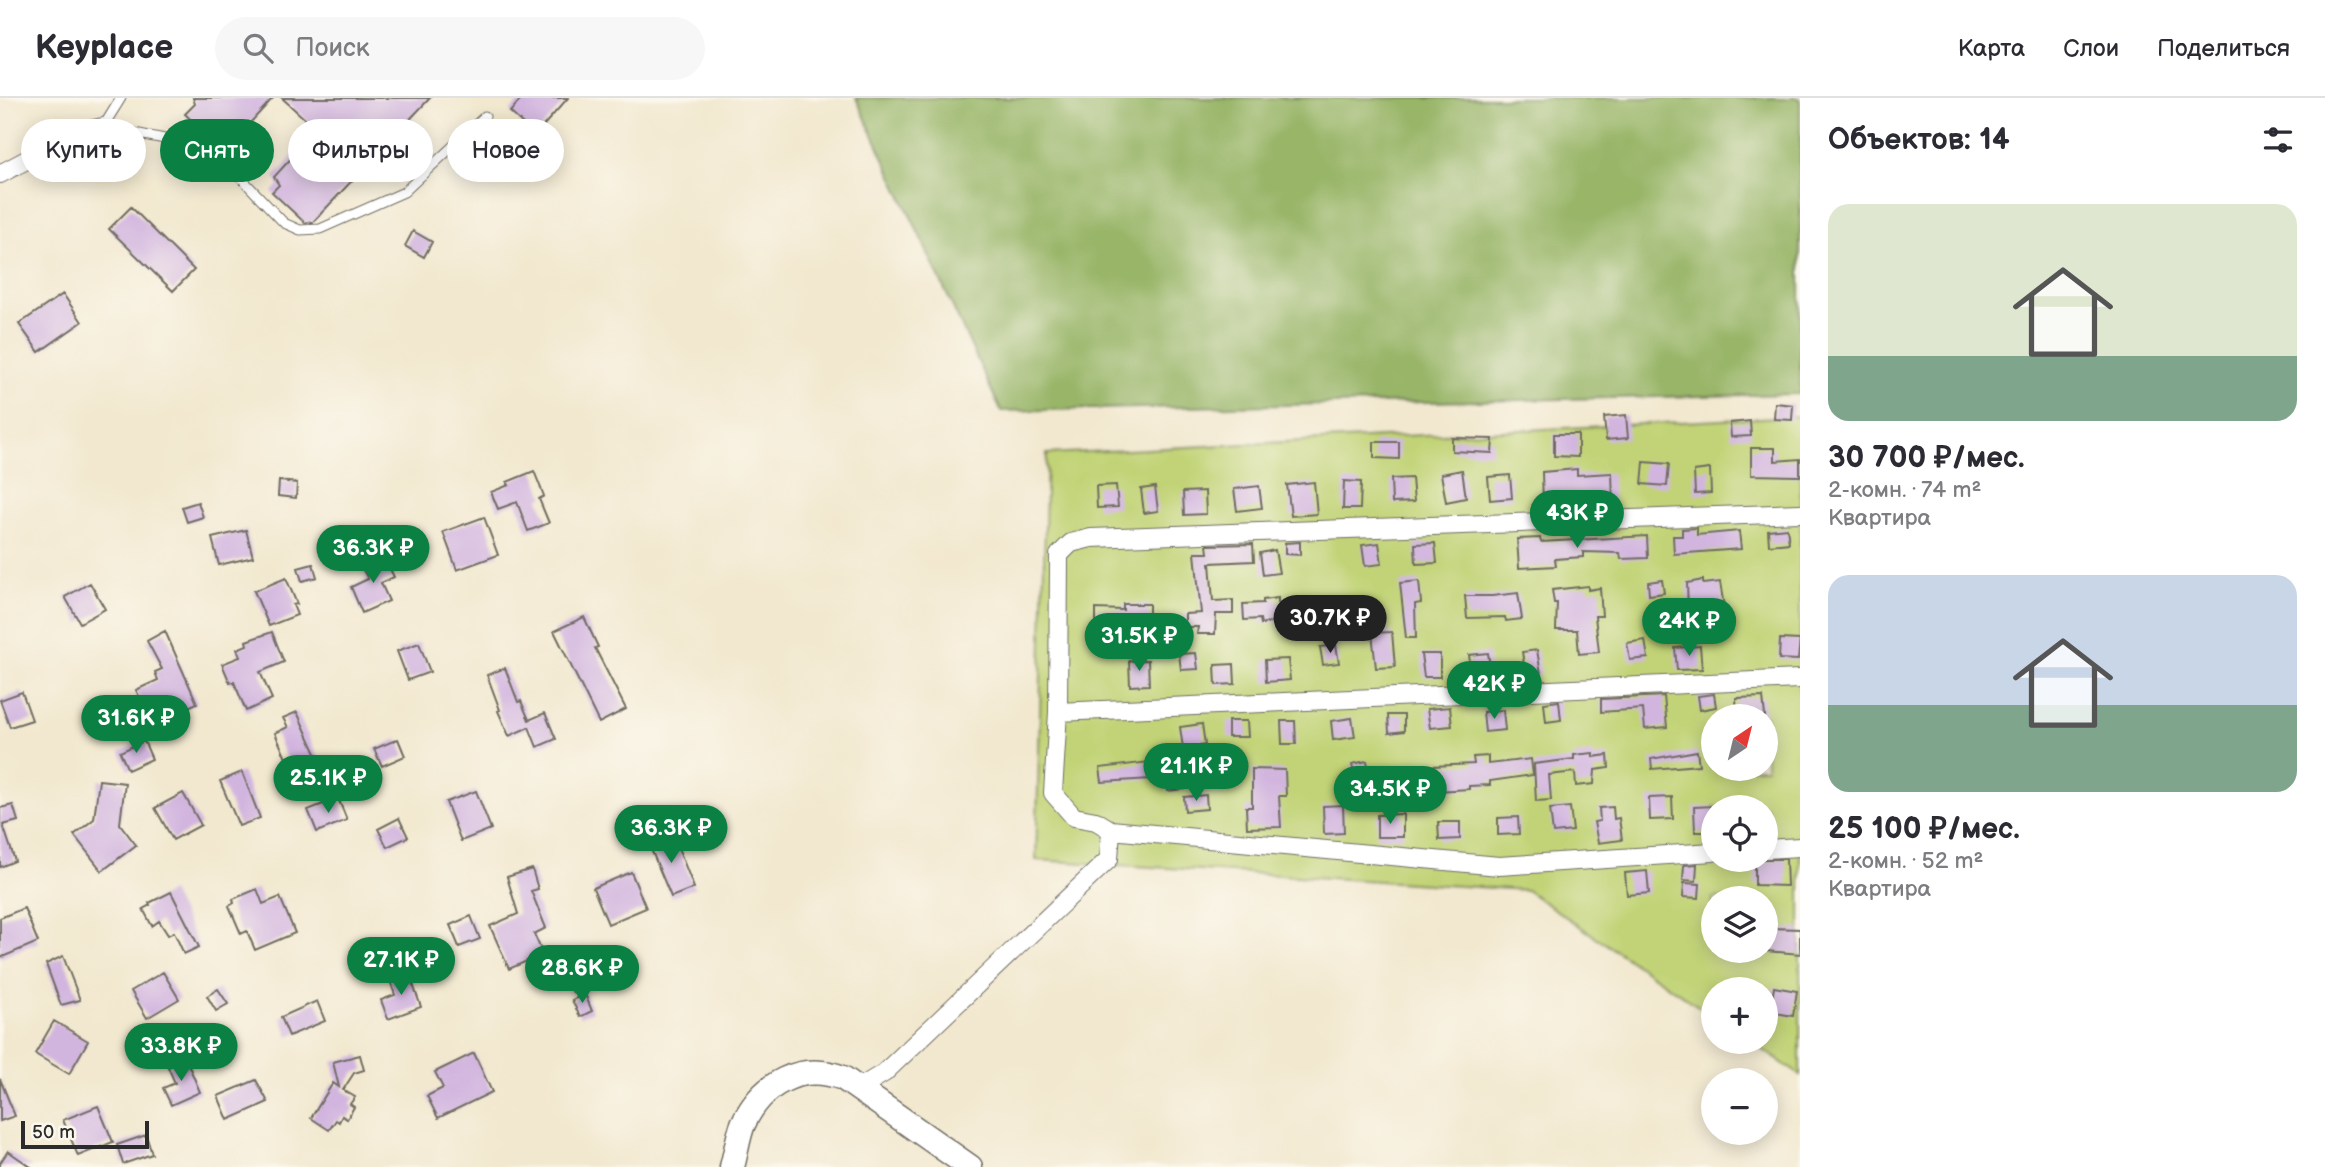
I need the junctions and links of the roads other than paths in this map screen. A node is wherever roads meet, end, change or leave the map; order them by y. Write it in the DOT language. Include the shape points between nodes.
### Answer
graph roads {
  1 [pos="121,98"];
  2 [pos="485,116"];
  3 [pos="108,119"];
  4 [pos="146,135"];
  5 [pos="21,163"];
  6 [pos="0,174"];
  7 [pos="1800,513"];
  8 [pos="1800,679"];
  9 [pos="1058,712"];
  10 [pos="1111,830"];
  11 [pos="1800,847"];
  12 [pos="1778,848"];
  13 [pos="1701,853"];
  14 [pos="859,1088"];
  15 [pos="733,1167"];
  16 [pos="970,1167"];
  1 -- 3 [label="lane"];
  2 -- 4 [label="lane" via="404,191 320,229 300,230 284,223 227,163 203,149"];
  5 -- 6 [label="street"];
  7 -- 9 [label="street" via="1091,538 1071,543 1059,555"];
  8 -- 9 [label="street"];
  9 -- 10 [label="street" via="1053,793 1073,817 1096,821"];
  10 -- 13 [label="street" via="1499,866"];
  10 -- 14 [label="street" via="1109,859 884,1073"];
  11 -- 12 [label="street"];
  14 -- 15 [label="street" via="829,1072 813,1071 793,1074 771,1086 743,1124"];
  14 -- 16 [label="street"];
}
